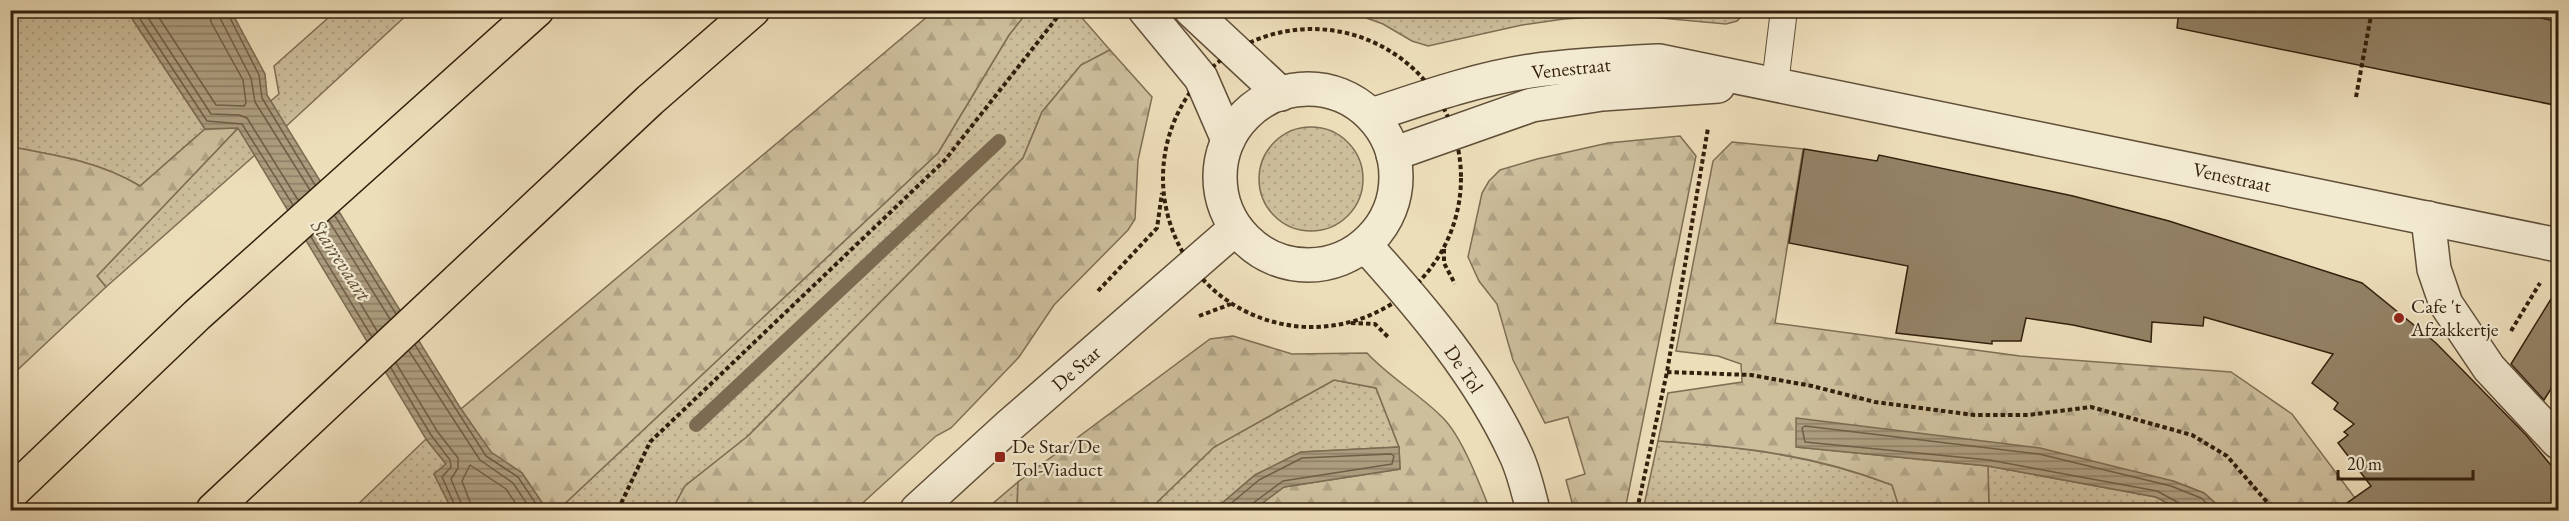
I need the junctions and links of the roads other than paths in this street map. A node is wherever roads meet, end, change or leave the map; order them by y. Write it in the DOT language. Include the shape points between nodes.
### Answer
graph roads {
  1 [pos="537,10"];
  2 [pos="753,10"];
  3 [pos="1145,10"];
  4 [pos="1191,10"];
  5 [pos="1784,10"];
  6 [pos="1775,84"];
  7 [pos="1281,94"];
  8 [pos="1372,115"];
  9 [pos="1228,140"];
  10 [pos="1393,154"];
  11 [pos="2428,218"];
  12 [pos="1236,228"];
  13 [pos="1365,245"];
  14 [pos="2553,259"];
  15 [pos="2559,442"];
  16 [pos="10,494"];
  17 [pos="213,510"];
  18 [pos="917,510"];
  19 [pos="1533,510"];
  1 -- 16 [label="highway" via="197,315"];
  2 -- 17 [label="highway" via="650,100"];
  3 -- 9 [label="street" via="1201,78"];
  4 -- 7 [label="street"];
  5 -- 6 [label="lane"];
  6 -- 8 [label="street, Venestraat" via="1659,61 1595,64 1529,71 1436,93"];
  6 -- 10 [label="street, Venestraat" via="1677,87 1532,105"];
  6 -- 11 [label="street, Venestraat"];
  7 -- 8 [label="street" via="1305,89 1329,92 1352,100"];
  7 -- 9 [label="street" via="1259,104 1241,120"];
  8 -- 10 [label="street"];
  9 -- 12 [label="street" via="1221,162 1220,185"];
  10 -- 13 [label="street" via="1396,179 1392,204 1382,226"];
  11 -- 14 [label="street, Venestraat"];
  11 -- 15 [label="street" via="2434,269 2446,304 2489,368"];
  12 -- 13 [label="street" via="1252,245 1273,258 1297,265 1344,258"];
  12 -- 18 [label="street, De Star"];
  13 -- 19 [label="street, De Tol" via="1408,292 1468,371 1516,455"];
}
